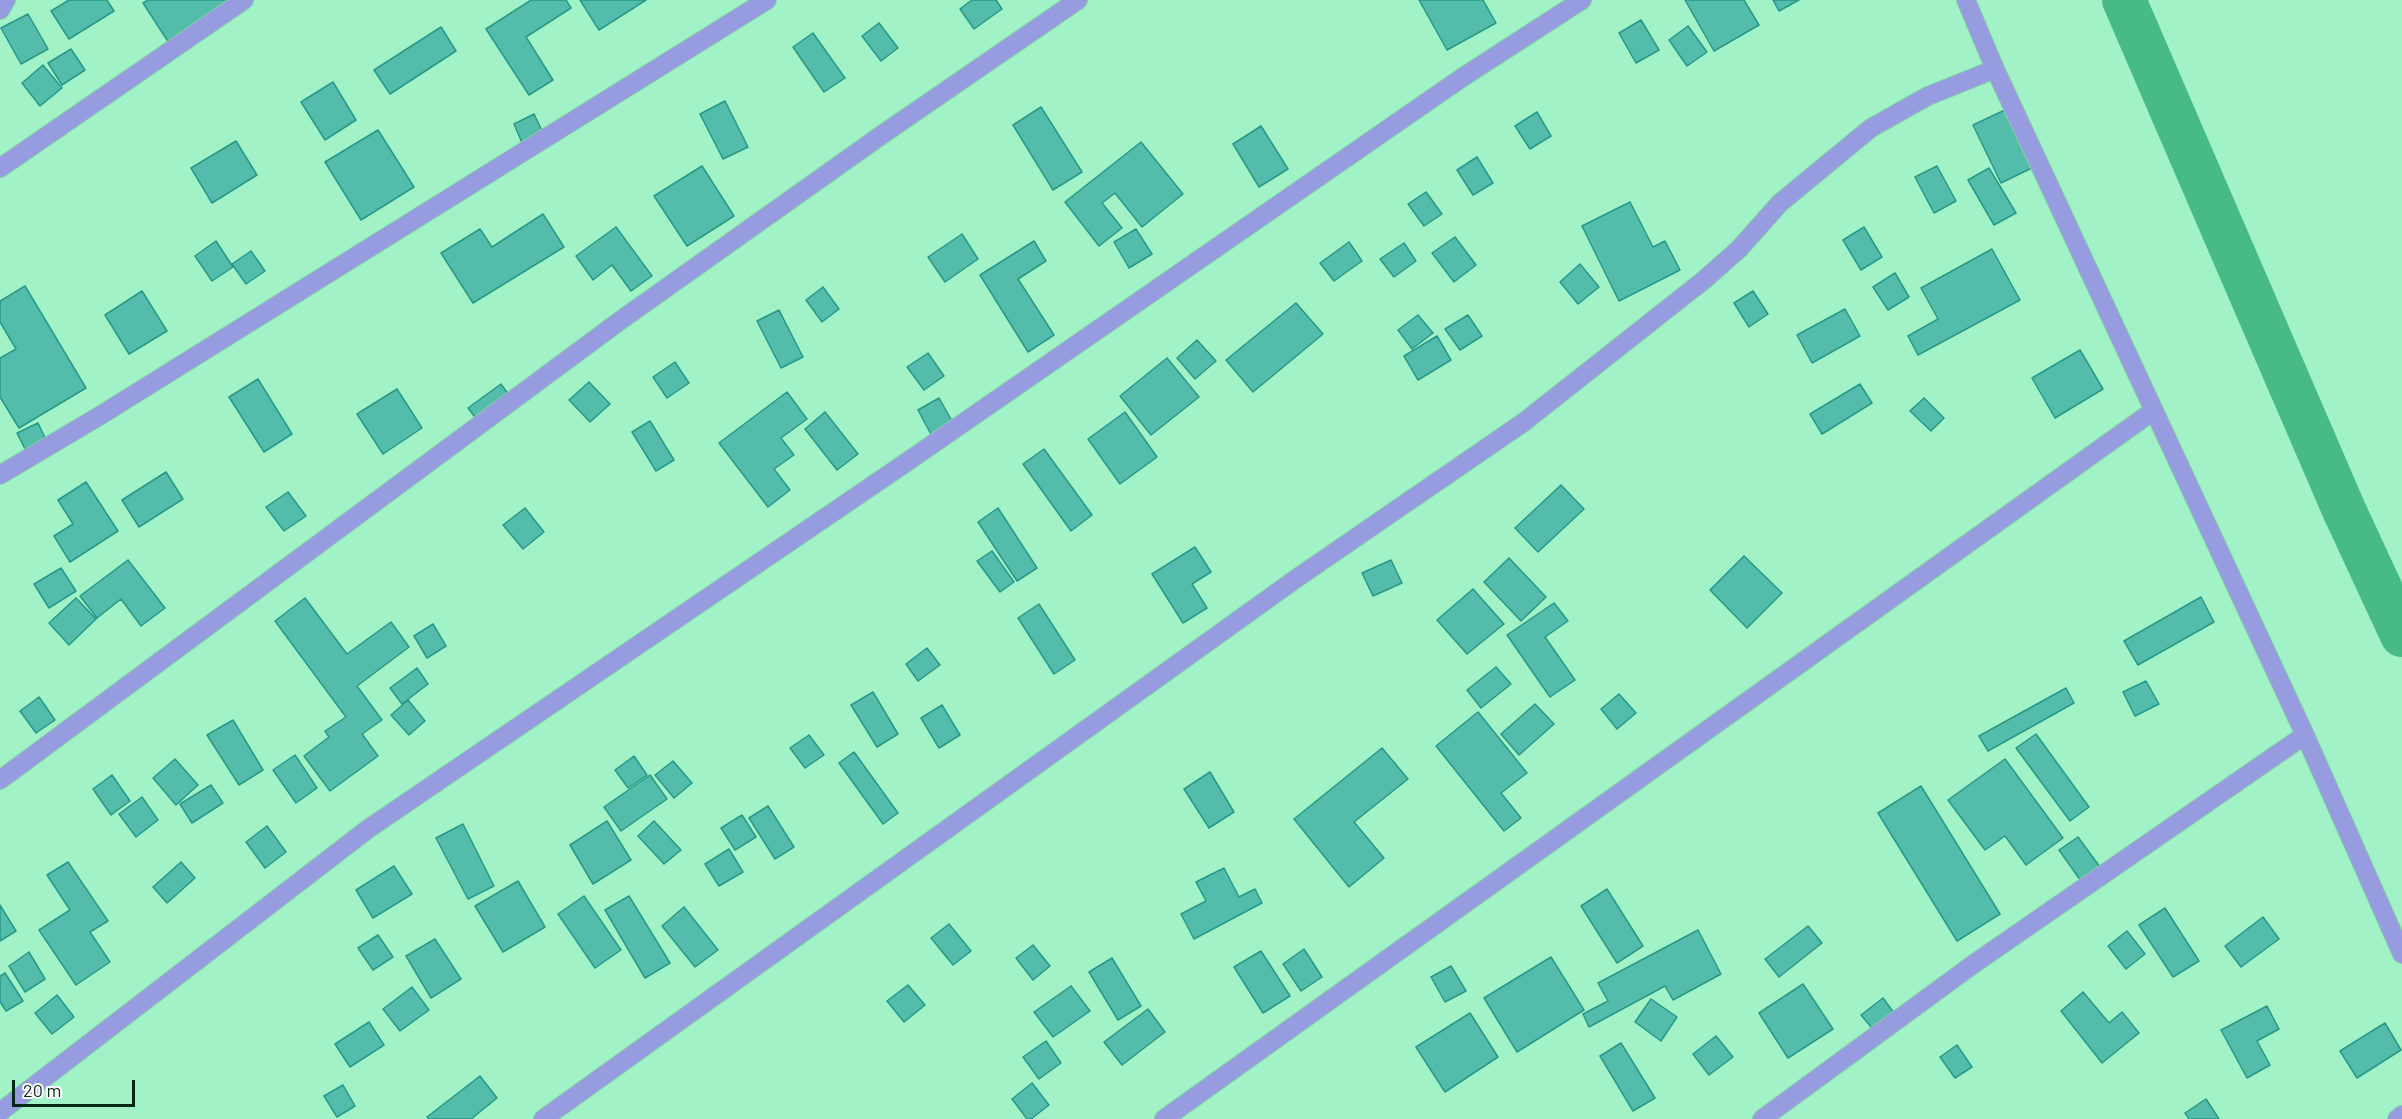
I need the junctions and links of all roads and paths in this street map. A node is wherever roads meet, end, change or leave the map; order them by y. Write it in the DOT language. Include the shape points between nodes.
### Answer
graph roads {
  1 [pos="6,0"];
  2 [pos="244,0"];
  3 [pos="767,0"];
  4 [pos="1078,0"];
  5 [pos="1582,0"];
  6 [pos="1966,0"];
  7 [pos="0,10"];
  8 [pos="1995,69"];
  9 [pos="0,168"];
  10 [pos="2153,411"];
  11 [pos="0,475"];
  12 [pos="2305,735"];
  13 [pos="0,780"];
  14 [pos="2402,954"];
  15 [pos="0,1112"];
  16 [pos="2402,1115"];
  17 [pos="543,1119"];
  18 [pos="1164,1119"];
  19 [pos="1762,1119"];
  20 [pos="2397,1119"];
  1 -- 7 [label="street"];
  2 -- 9 [label="street"];
  3 -- 11 [label="street"];
  4 -- 13 [label="street" via="621,320"];
  5 -- 15 [label="street" via="1463,77 911,460 368,829"];
  6 -- 8 [label="street"];
  8 -- 10 [label="street"];
  8 -- 17 [label="street" via="1928,96 1871,128 1780,203 1739,249 1704,280 1524,422 1287,585"];
  10 -- 12 [label="street"];
  10 -- 18 [label="street"];
  12 -- 14 [label="street"];
  12 -- 19 [label="street" via="1975,963"];
  16 -- 20 [label="street"];
}
